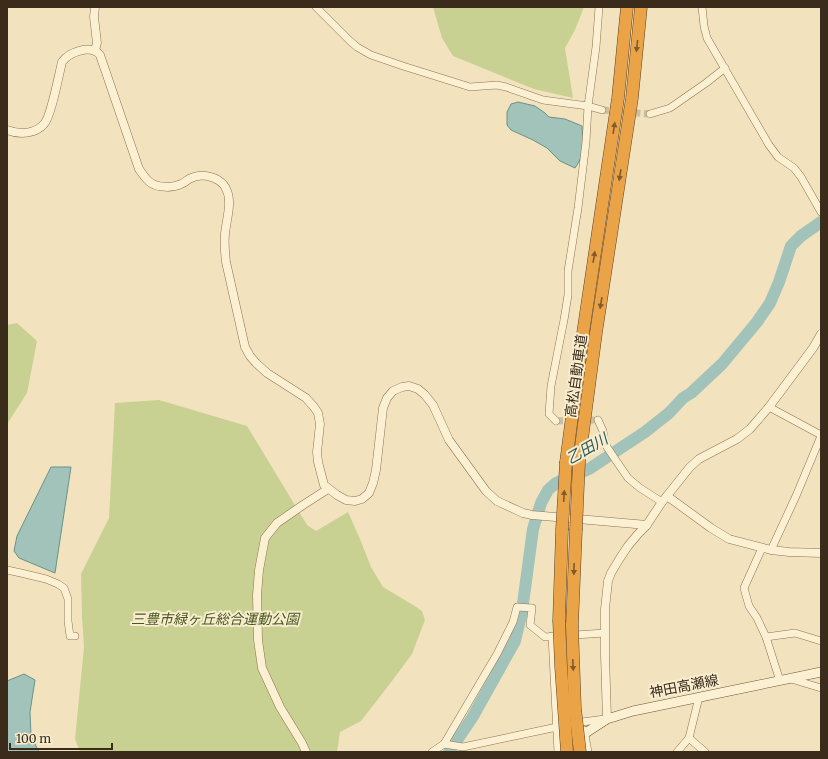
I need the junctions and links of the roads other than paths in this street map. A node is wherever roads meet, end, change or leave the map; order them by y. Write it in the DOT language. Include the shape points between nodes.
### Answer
graph roads {
  1 [pos="95,7"];
  2 [pos="316,7"];
  3 [pos="600,7"];
  4 [pos="627,7"];
  5 [pos="641,7"];
  6 [pos="702,7"];
  7 [pos="95,50"];
  8 [pos="724,68"];
  9 [pos="588,106"];
  10 [pos="602,110"];
  11 [pos="650,114"];
  12 [pos="7,130"];
  13 [pos="821,212"];
  14 [pos="821,334"];
  15 [pos="769,407"];
  16 [pos="598,420"];
  17 [pos="556,421"];
  18 [pos="821,435"];
  19 [pos="328,489"];
  20 [pos="664,499"];
  21 [pos="647,525"];
  22 [pos="762,548"];
  23 [pos="771,550"];
  24 [pos="821,553"];
  25 [pos="7,570"];
  26 [pos="605,633"];
  27 [pos="75,636"];
  28 [pos="552,636"];
  29 [pos="766,637"];
  30 [pos="821,641"];
  31 [pos="821,672"];
  32 [pos="790,679"];
  33 [pos="780,681"];
  34 [pos="821,688"];
  35 [pos="699,697"];
  36 [pos="607,719"];
  37 [pos="582,722"];
  38 [pos="557,727"];
  39 [pos="584,734"];
  40 [pos="689,738"];
  41 [pos="444,744"];
  42 [pos="306,752"];
  43 [pos="432,752"];
  44 [pos="558,752"];
  45 [pos="564,752"];
  46 [pos="568,752"];
  47 [pos="580,752"];
  48 [pos="588,752"];
  49 [pos="677,752"];
  50 [pos="705,752"];
  1 -- 7 [label="street"];
  2 -- 9 [label="street" via="350,41 371,55 470,87 497,85 543,100"];
  3 -- 9 [label="street"];
  46 -- 4 [label="highway, 高松自動車道, one-way, bridge" via="559,620 566,462 618,98"];
  5 -- 47 [label="highway, 高松自動車道, one-way, bridge" via="632,98 579,462 572,626"];
  6 -- 8 [label="street" via="707,38"];
  7 -- 12 [label="street" via="78,51 70,54 62,62 46,123 27,133"];
  7 -- 19 [label="street" via="100,54 139,169 150,183 159,186 178,185 204,175 221,183 226,189 229,203 224,249 245,347 267,373 306,398 318,413 320,424 316,452 324,484"];
  8 -- 11 [label="street" via="670,108"];
  8 -- 13 [label="street" via="769,145 778,157 794,168 801,177"];
  9 -- 10 [label="street"];
  9 -- 17 [label="street" via="578,208 568,271 568,295 551,386 549,414"];
  14 -- 15 [label="street"];
  15 -- 18 [label="street"];
  15 -- 20 [label="street" via="750,429 737,439 699,459"];
  16 -- 20 [label="street" via="605,444 628,478 640,488"];
  18 -- 23 [label="street"];
  19 -- 21 [label="street" via="346,500 355,501 369,493 374,483 383,408 393,391 409,386 418,389 433,405 449,440 486,491 497,501 532,515"];
  19 -- 42 [label="street" via="277,523 265,538 258,588 258,640 262,668 280,707"];
  20 -- 21 [label="street"];
  20 -- 22 [label="street" via="729,539"];
  21 -- 26 [label="street" via="624,552 608,581"];
  22 -- 23 [label="street"];
  22 -- 29 [label="street" via="744,588 749,606"];
  23 -- 24 [label="street"];
  25 -- 27 [label="street" via="46,580 64,588 68,599 70,636"];
  26 -- 28 [label="street"];
  26 -- 36 [label="street"];
  28 -- 38 [label="street"];
  28 -- 41 [label="street" via="545,636 530,625 532,608 517,607 513,622 497,654"];
  29 -- 30 [label="street" via="795,633"];
  29 -- 33 [label="street"];
  31 -- 32 [label="main road, 神田高瀬線"];
  32 -- 33 [label="main road, 神田高瀬線"];
  32 -- 34 [label="street"];
  33 -- 35 [label="main road, 神田高瀬線"];
  35 -- 36 [label="main road, 神田高瀬線"];
  35 -- 40 [label="street"];
  36 -- 37 [label="street"];
  36 -- 39 [label="main road, 神田高瀬線"];
  37 -- 38 [label="street"];
  37 -- 39 [label="street"];
  38 -- 41 [label="street" via="463,747"];
  38 -- 44 [label="street"];
  39 -- 45 [label="main road, 神田高瀬線"];
  39 -- 48 [label="street"];
  40 -- 49 [label="street"];
  40 -- 50 [label="street"];
  41 -- 43 [label="street"];
}
